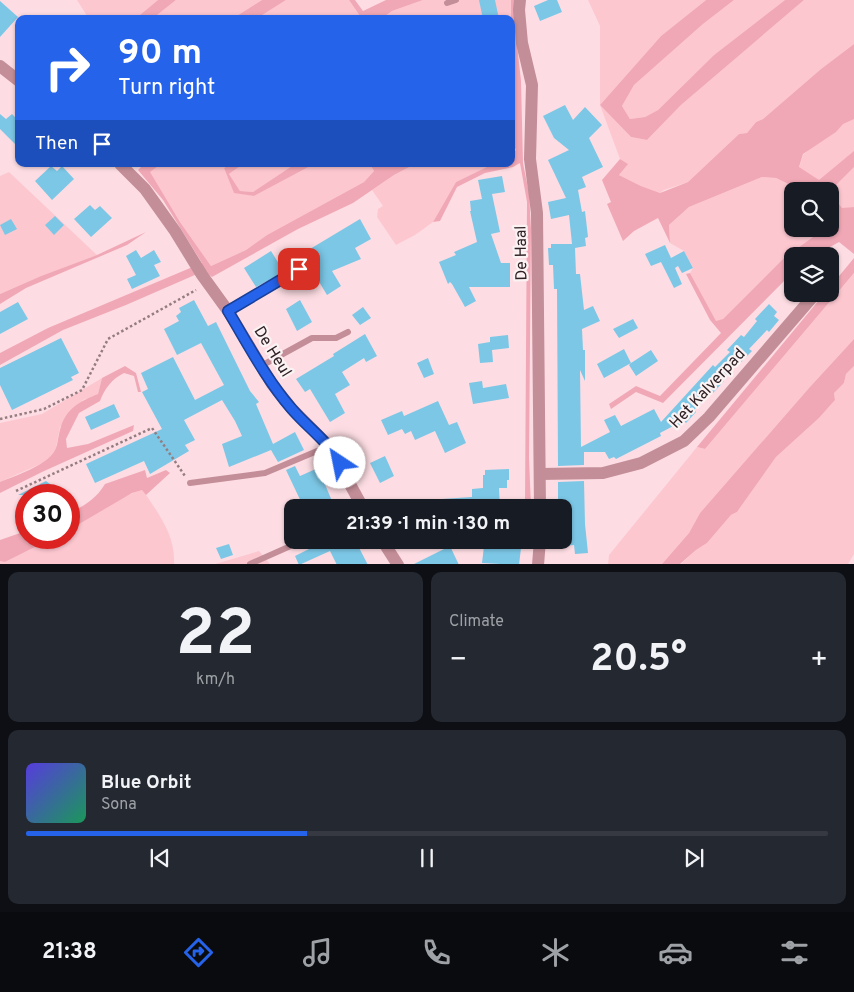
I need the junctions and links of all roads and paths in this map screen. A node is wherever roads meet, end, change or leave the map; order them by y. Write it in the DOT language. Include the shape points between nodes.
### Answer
graph roads {
  1 [pos="456,0"];
  2 [pos="520,0"];
  3 [pos="447,3"];
  4 [pos="0,66"];
  5 [pos="15,79"];
  6 [pos="123,167"];
  7 [pos="299,269"];
  8 [pos="205,279"];
  9 [pos="808,302"];
  10 [pos="228,311"];
  11 [pos="348,332"];
  12 [pos="261,366"];
  13 [pos="0,419"];
  14 [pos="329,446"];
  15 [pos="540,474"];
  16 [pos="190,483"];
  17 [pos="31,484"];
  18 [pos="358,499"];
  19 [pos="540,499"];
  20 [pos="284,549"];
  21 [pos="388,549"];
  22 [pos="539,549"];
  23 [pos="250,564"];
  24 [pos="398,564"];
  25 [pos="538,564"];
  1 -- 3 [label="lane"];
  2 -- 15 [label="street, De Haal" via="522,43 532,85 530,159 537,213"];
  4 -- 5 [label="street"];
  6 -- 8 [label="street, De Heul" via="145,189"];
  7 -- 10 [label="lane"];
  8 -- 10 [label="street, De Heul"];
  8 -- 13 [label="path" via="108,339 82,390 44,409"];
  9 -- 15 [label="street, Het Kalverpad" via="684,441 641,463 603,472"];
  10 -- 12 [label="street, De Heul"];
  11 -- 12 [label="lane" via="336,338 312,338"];
  12 -- 14 [label="street, De Heul" via="292,409"];
  14 -- 16 [label="lane" via="265,473"];
  14 -- 18 [label="street, De Heul"];
  15 -- 19 [label="street, De Haal"];
  16 -- 17 [label="path" via="152,428"];
  20 -- 23 [label="lane"];
  21 -- 24 [label="street"];
  22 -- 25 [label="street"];
}
